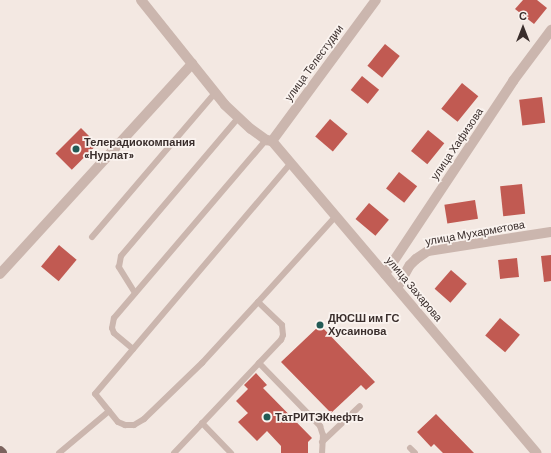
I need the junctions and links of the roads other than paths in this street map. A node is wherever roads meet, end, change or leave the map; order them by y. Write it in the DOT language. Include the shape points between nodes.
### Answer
graph roads {
  1 [pos="141,0"];
  2 [pos="376,0"];
  3 [pos="551,30"];
  4 [pos="192,64"];
  5 [pos="215,93"];
  6 [pos="238,118"];
  7 [pos="269,140"];
  8 [pos="291,164"];
  9 [pos="336,216"];
  10 [pos="551,232"];
  11 [pos="92,237"];
  12 [pos="0,274"];
  13 [pos="385,274"];
  14 [pos="397,288"];
  15 [pos="135,293"];
  16 [pos="258,302"];
  17 [pos="133,349"];
  18 [pos="259,363"];
  19 [pos="360,406"];
  20 [pos="109,411"];
  21 [pos="202,424"];
  22 [pos="322,442"];
  23 [pos="410,448"];
  24 [pos="59,453"];
  25 [pos="174,453"];
  26 [pos="231,453"];
  27 [pos="322,453"];
  28 [pos="415,453"];
  29 [pos="537,453"];
  1 -- 4 [label="street, улица Захарова"];
  2 -- 7 [label="street, улица Телестудии"];
  3 -- 13 [label="street, улица Хафизова" via="505,94"];
  4 -- 5 [label="street, улица Захарова"];
  4 -- 12 [label="street"];
  5 -- 6 [label="street, улица Захарова"];
  5 -- 11 [label="lane"];
  6 -- 7 [label="street, улица Захарова"];
  6 -- 15 [label="lane" via="121,256 120,267"];
  7 -- 8 [label="street, улица Захарова"];
  7 -- 15 [label="lane"];
  8 -- 9 [label="street, улица Захарова"];
  8 -- 17 [label="lane"];
  9 -- 13 [label="street, улица Захарова"];
  9 -- 16 [label="lane"];
  10 -- 14 [label="street, улица Мухарметова" via="428,251 410,265"];
  13 -- 14 [label="street, улица Захарова"];
  14 -- 29 [label="street, улица Захарова"];
  15 -- 17 [label="lane" via="112,323 114,333"];
  16 -- 18 [label="lane" via="282,325 283,330 281,340"];
  16 -- 20 [label="lane" via="202,363 144,419 134,425 125,425 118,422"];
  17 -- 20 [label="lane" via="95,394"];
  18 -- 21 [label="lane"];
  18 -- 22 [label="lane" via="320,426"];
  19 -- 22 [label="lane"];
  20 -- 24 [label="lane"];
  21 -- 25 [label="lane"];
  21 -- 26 [label="lane"];
  22 -- 27 [label="lane"];
  23 -- 28 [label="lane"];
}
